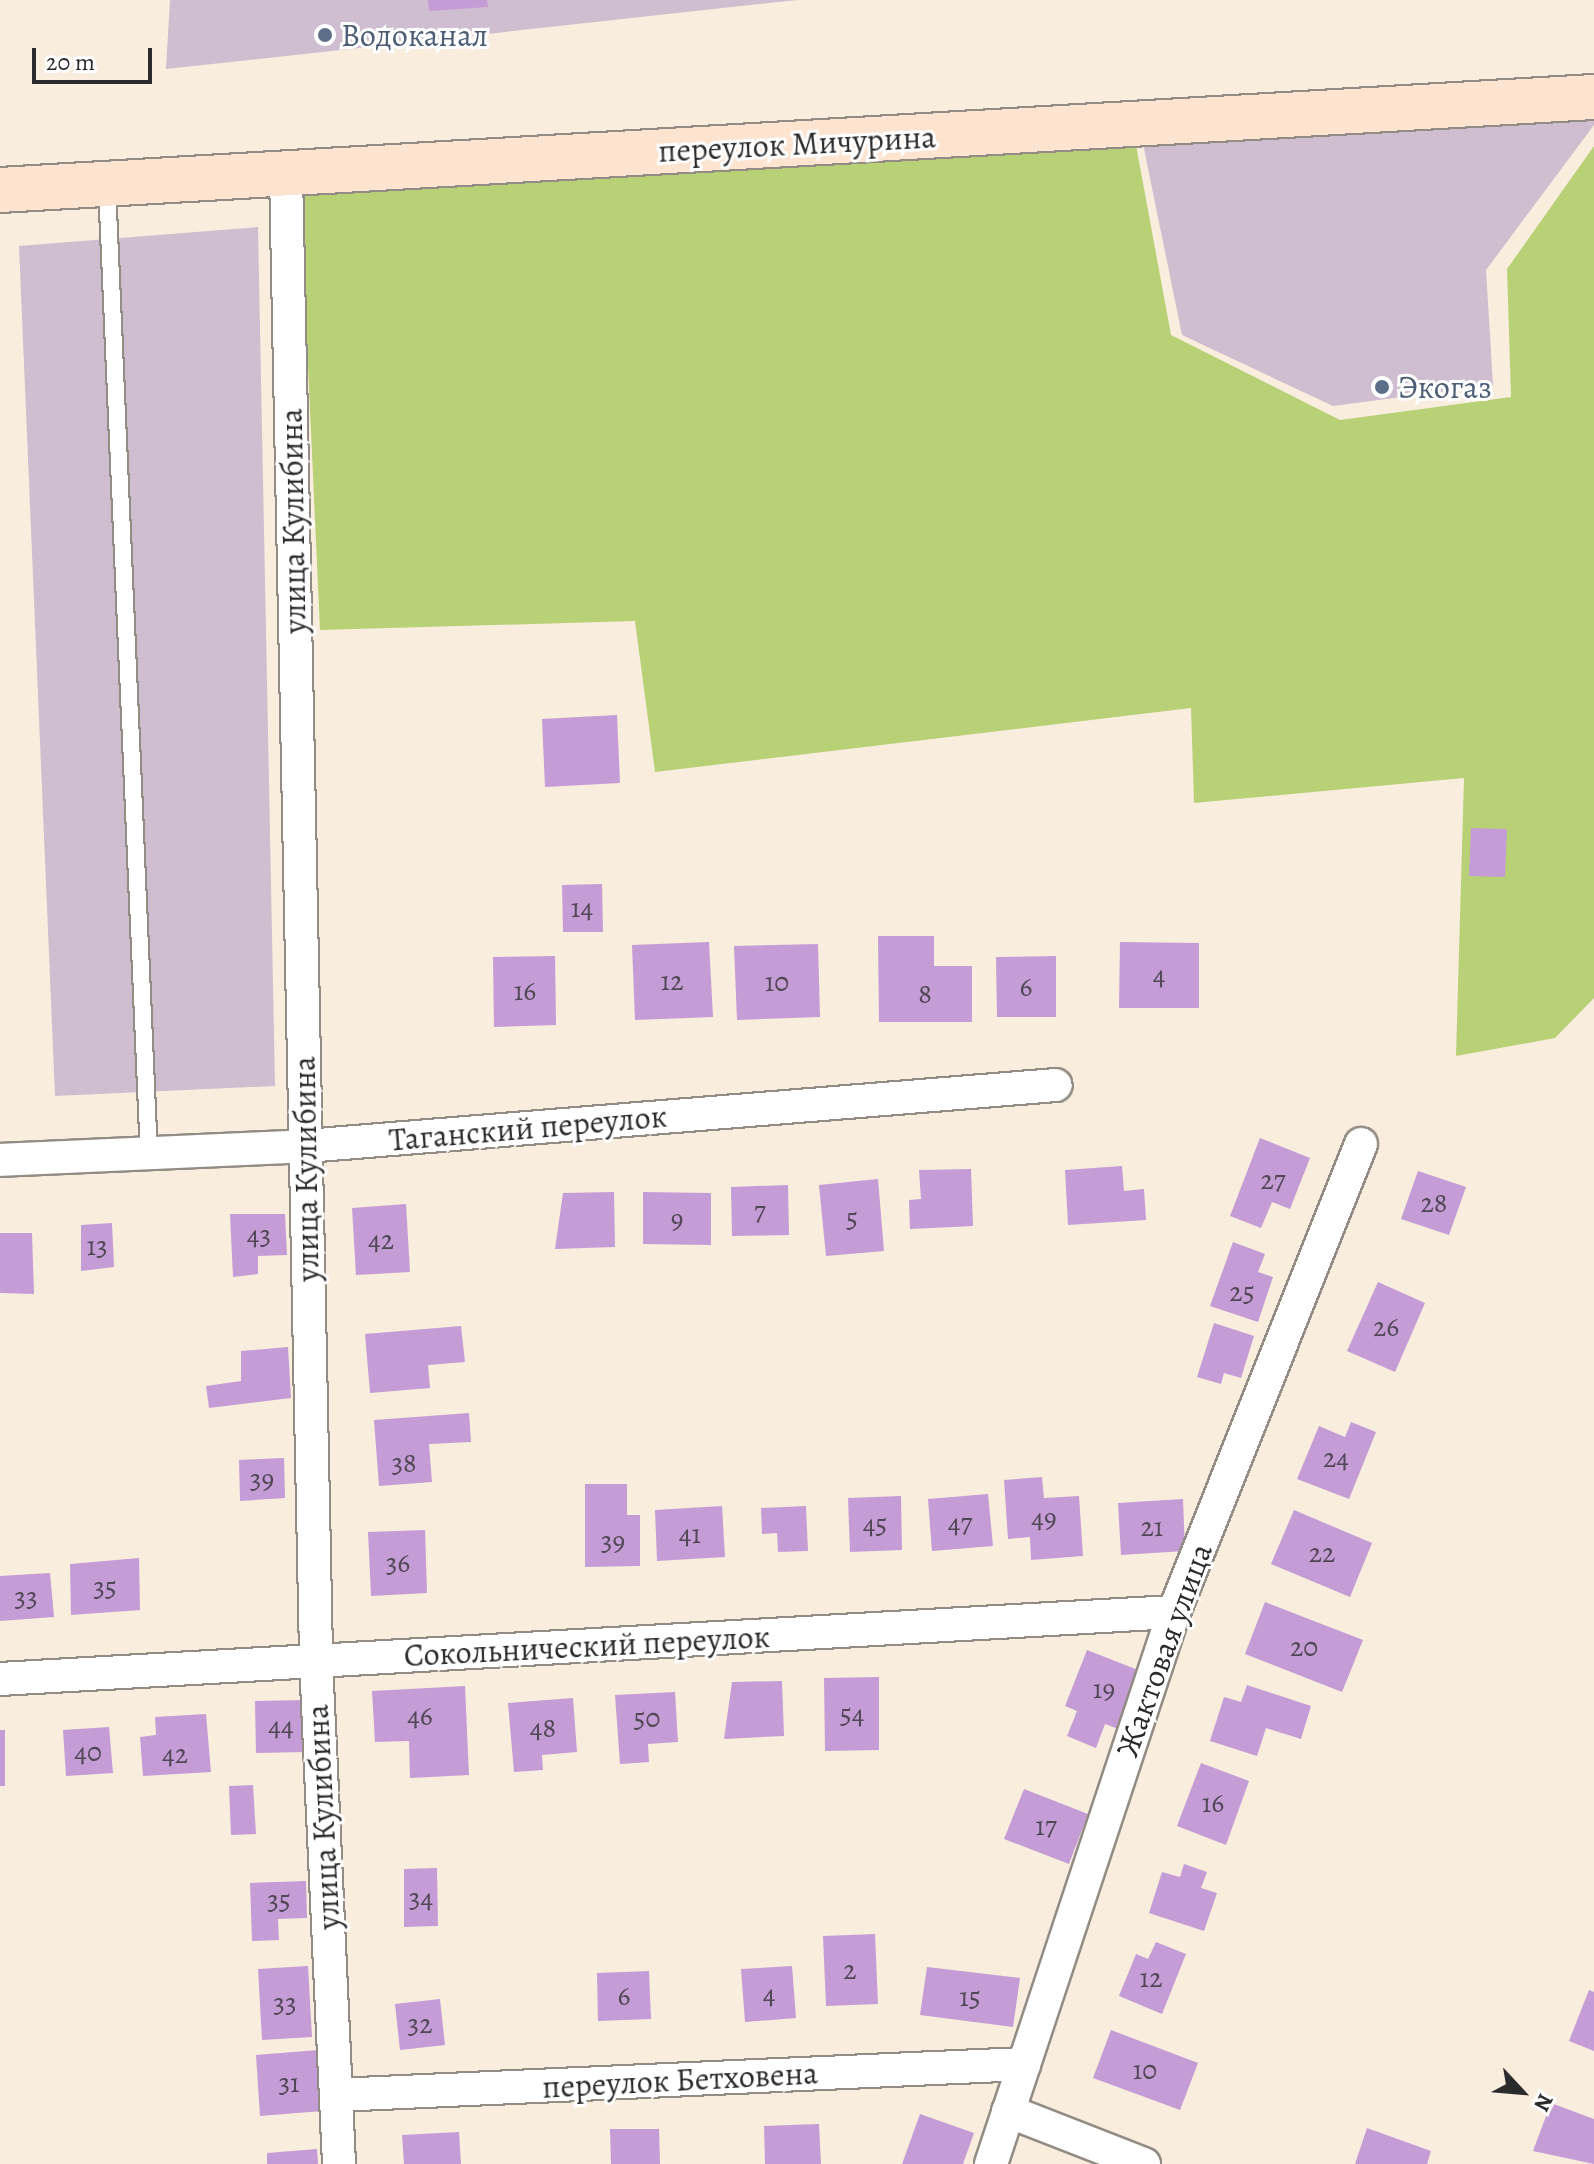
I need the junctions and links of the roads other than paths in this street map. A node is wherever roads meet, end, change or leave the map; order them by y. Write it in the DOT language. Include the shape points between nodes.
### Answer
graph roads {
  1 [pos="1594,97"];
  2 [pos="286,173"];
  3 [pos="107,184"];
  4 [pos="0,190"];
  5 [pos="1056,1085"];
  6 [pos="1361,1144"];
  7 [pos="306,1146"];
  8 [pos="149,1155"];
  9 [pos="0,1160"];
  10 [pos="1174,1612"];
  11 [pos="316,1661"];
  12 [pos="0,1679"];
  13 [pos="1024,2064"];
  14 [pos="336,2095"];
  15 [pos="1008,2111"];
  16 [pos="339,2164"];
  17 [pos="991,2164"];
  18 [pos="1144,2164"];
  1 -- 2 [label="main road, переулок Мичурина"];
  2 -- 3 [label="main road, переулок Мичурина"];
  2 -- 7 [label="street, улица Кулибина"];
  3 -- 4 [label="main road, переулок Мичурина"];
  3 -- 8 [label="lane"];
  5 -- 7 [label="street, Таганский переулок"];
  6 -- 10 [label="street, Жактовая улица"];
  7 -- 8 [label="street, Таганский переулок"];
  7 -- 11 [label="street, улица Кулибина"];
  8 -- 9 [label="street, Таганский переулок"];
  10 -- 11 [label="street, Сокольнический переулок"];
  10 -- 13 [label="street, Жактовая улица"];
  11 -- 12 [label="street, Сокольнический переулок"];
  11 -- 14 [label="street, улица Кулибина"];
  13 -- 14 [label="street, переулок Бетховена"];
  13 -- 15 [label="street, Жактовая улица"];
  14 -- 16 [label="street, улица Кулибина"];
  15 -- 17 [label="street, Жактовая улица"];
  15 -- 18 [label="street"];
}
